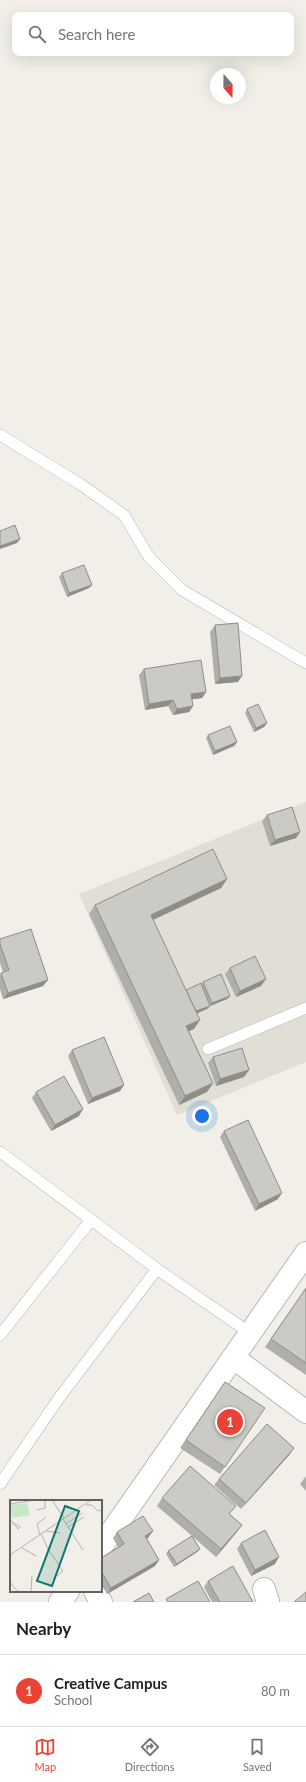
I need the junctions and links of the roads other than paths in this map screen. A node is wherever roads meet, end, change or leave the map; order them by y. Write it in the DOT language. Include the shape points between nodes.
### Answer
graph roads {
  1 [pos="0,435"];
  2 [pos="306,663"];
  3 [pos="306,1008"];
  4 [pos="208,1049"];
  5 [pos="0,1152"];
  6 [pos="91,1220"];
  7 [pos="306,1253"];
  8 [pos="158,1269"];
  9 [pos="250,1333"];
  10 [pos="0,1335"];
  11 [pos="234,1358"];
  12 [pos="306,1412"];
  13 [pos="0,1484"];
  14 [pos="102,1546"];
  15 [pos="67,1592"];
  16 [pos="96,1592"];
  17 [pos="60,1602"];
  18 [pos="101,1602"];
  1 -- 2 [label="lane" via="124,514 149,557 182,590"];
  3 -- 4 [label="lane"];
  5 -- 6 [label="lane"];
  6 -- 8 [label="lane"];
  6 -- 10 [label="lane"];
  7 -- 9 [label="street"];
  8 -- 9 [label="lane"];
  8 -- 13 [label="lane" via="59,1398"];
  9 -- 11 [label="street"];
  11 -- 12 [label="street"];
  11 -- 14 [label="street"];
  15 -- 17 [label="street"];
  16 -- 18 [label="street"];
}
